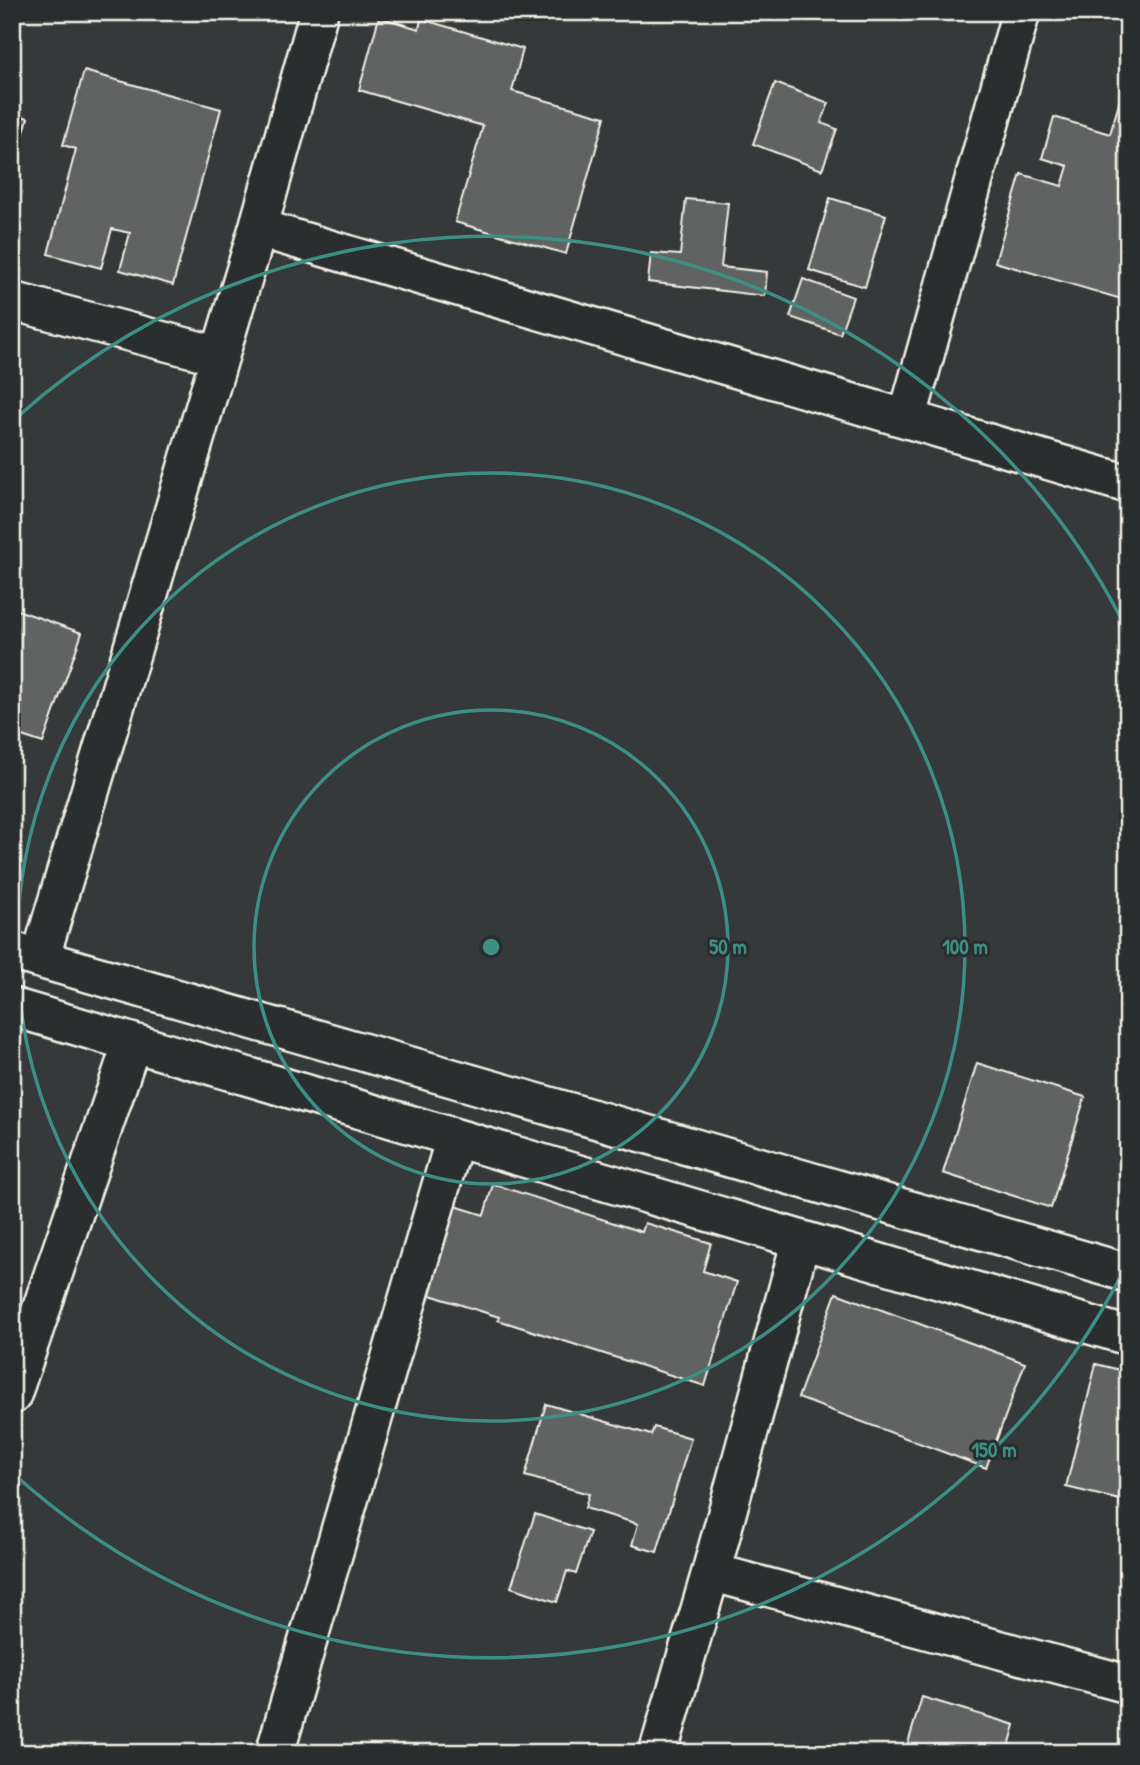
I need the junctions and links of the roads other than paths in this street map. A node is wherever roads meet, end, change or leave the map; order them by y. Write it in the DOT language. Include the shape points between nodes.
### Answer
graph roads {
  1 [pos="319,12"];
  2 [pos="1021,12"];
  3 [pos="258,228"];
  4 [pos="12,301"];
  5 [pos="220,356"];
  6 [pos="907,419"];
  7 [pos="1128,484"];
  8 [pos="26,955"];
  9 [pos="12,1007"];
  10 [pos="132,1042"];
  11 [pos="455,1138"];
  12 [pos="801,1240"];
  13 [pos="1128,1273"];
  14 [pos="1128,1336"];
  15 [pos="12,1395"];
  16 [pos="711,1572"];
  17 [pos="1121,1682"];
  18 [pos="275,1753"];
  19 [pos="658,1753"];
  1 -- 3 [label="street"];
  2 -- 6 [label="street"];
  3 -- 5 [label="street"];
  3 -- 6 [label="street"];
  4 -- 5 [label="street"];
  5 -- 8 [label="street"];
  6 -- 7 [label="street"];
  8 -- 13 [label="street"];
  9 -- 10 [label="street"];
  10 -- 11 [label="street"];
  10 -- 15 [label="street"];
  11 -- 12 [label="street"];
  11 -- 18 [label="street"];
  12 -- 14 [label="street"];
  12 -- 16 [label="street"];
  16 -- 17 [label="street"];
  16 -- 19 [label="street"];
}
